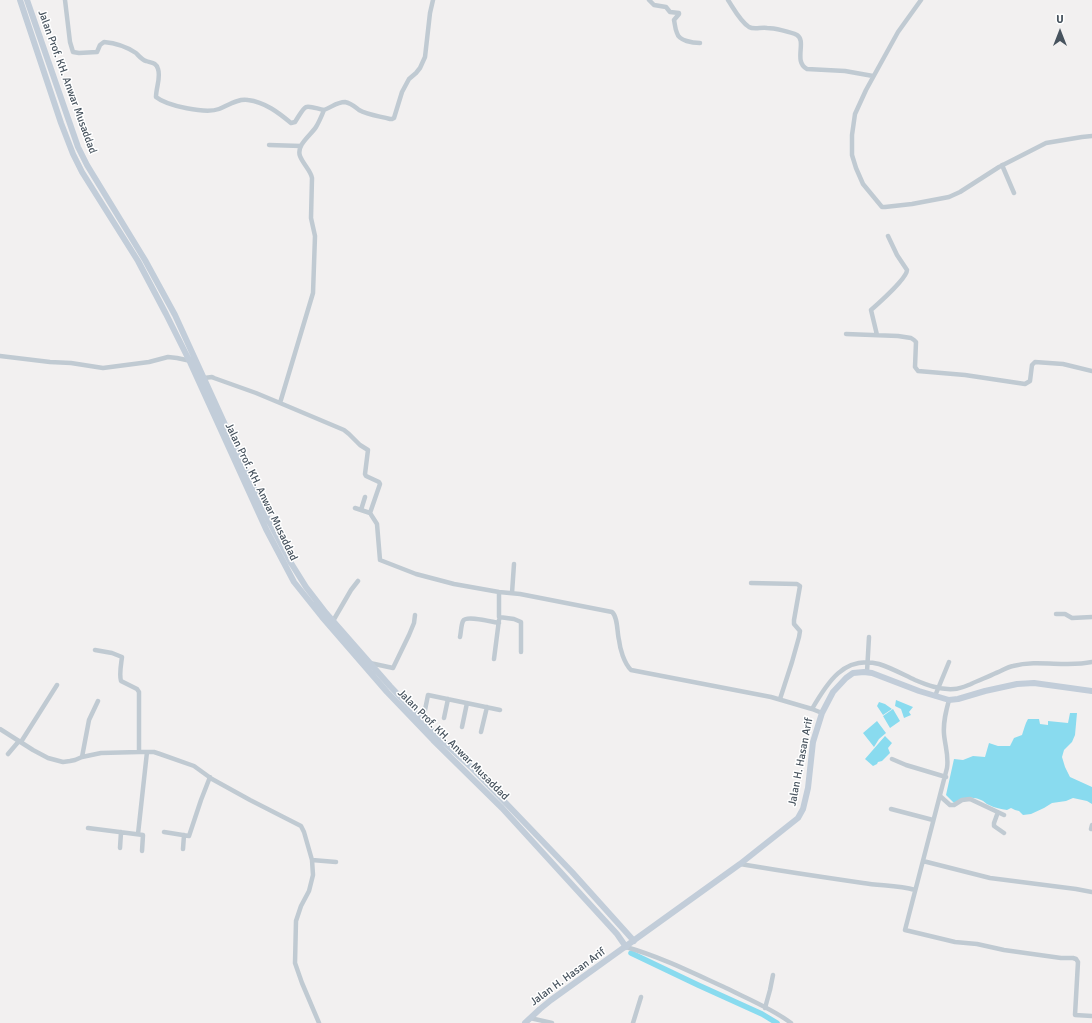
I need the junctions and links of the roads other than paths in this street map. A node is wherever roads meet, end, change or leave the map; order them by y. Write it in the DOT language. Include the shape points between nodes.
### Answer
graph roads {
  1 [pos="20,0"];
  2 [pos="27,0"];
  3 [pos="66,0"];
  4 [pos="433,0"];
  5 [pos="649,0"];
  6 [pos="728,0"];
  7 [pos="921,0"];
  8 [pos="700,43"];
  9 [pos="873,76"];
  10 [pos="56,83"];
  11 [pos="49,85"];
  12 [pos="324,110"];
  13 [pos="1092,136"];
  14 [pos="269,145"];
  15 [pos="301,146"];
  16 [pos="1002,165"];
  17 [pos="1014,193"];
  18 [pos="888,236"];
  19 [pos="846,334"];
  20 [pos="877,335"];
  21 [pos="0,356"];
  22 [pos="193,361"];
  23 [pos="1092,371"];
  24 [pos="204,378"];
  25 [pos="280,403"];
  26 [pos="222,425"];
  27 [pos="365,497"];
  28 [pos="355,508"];
  29 [pos="361,510"];
  30 [pos="370,513"];
  31 [pos="514,564"];
  32 [pos="358,581"];
  33 [pos="751,583"];
  34 [pos="306,587"];
  35 [pos="300,589"];
  36 [pos="499,592"];
  37 [pos="512,593"];
  38 [pos="1056,614"];
  39 [pos="415,615"];
  40 [pos="499,617"];
  41 [pos="1092,617"];
  42 [pos="333,620"];
  43 [pos="498,623"];
  44 [pos="460,637"];
  45 [pos="868,637"];
  46 [pos="352,648"];
  47 [pos="95,650"];
  48 [pos="521,652"];
  49 [pos="494,659"];
  50 [pos="949,662"];
  51 [pos="1092,662"];
  52 [pos="370,663"];
  53 [pos="867,667"];
  54 [pos="57,685"];
  55 [pos="1092,691"];
  56 [pos="937,692"];
  57 [pos="448,699"];
  58 [pos="780,700"];
  59 [pos="949,700"];
  60 [pos="98,701"];
  61 [pos="467,703"];
  62 [pos="487,707"];
  63 [pos="500,710"];
  64 [pos="817,711"];
  65 [pos="444,718"];
  66 [pos="423,720"];
  67 [pos="462,727"];
  68 [pos="0,730"];
  69 [pos="481,732"];
  70 [pos="18,742"];
  71 [pos="139,752"];
  72 [pos="146,752"];
  73 [pos="8,754"];
  74 [pos="82,757"];
  75 [pos="892,758"];
  76 [pos="210,777"];
  77 [pos="946,777"];
  78 [pos="943,799"];
  79 [pos="892,809"];
  80 [pos="998,812"];
  81 [pos="1004,815"];
  82 [pos="934,820"];
  83 [pos="88,828"];
  84 [pos="121,832"];
  85 [pos="164,832"];
  86 [pos="1004,833"];
  87 [pos="138,834"];
  88 [pos="184,835"];
  89 [pos="120,848"];
  90 [pos="183,848"];
  91 [pos="142,851"];
  92 [pos="312,860"];
  93 [pos="923,861"];
  94 [pos="336,862"];
  95 [pos="740,864"];
  96 [pos="915,890"];
  97 [pos="1092,892"];
  98 [pos="634,941"];
  99 [pos="624,944"];
  100 [pos="637,950"];
  101 [pos="773,975"];
  102 [pos="641,997"];
  103 [pos="765,1008"];
  104 [pos="1092,1016"];
  105 [pos="533,1020"];
  106 [pos="319,1023"];
  107 [pos="526,1023"];
  108 [pos="552,1023"];
  109 [pos="633,1023"];
  110 [pos="791,1023"];
  1 -- 11 [label="street, Jalan Prof. KH. Anwar Musaddad"];
  2 -- 10 [label="street, Jalan Prof. KH. Anwar Musaddad"];
  3 -- 12 [label="street" via="73,52 97,52 104,42 130,50 157,66 159,72 156,97 177,107 217,110 248,100 273,109 291,123 295,122 305,107"];
  4 -- 12 [label="street" via="425,57 402,92 392,119 365,113 349,103 339,103"];
  5 -- 8 [label="street" via="654,5 666,6 670,12 679,13 674,20 677,34 690,42"];
  6 -- 9 [label="street" via="740,18 751,28 768,28 798,36 803,67"];
  7 -- 9 [label="street" via="898,32"];
  9 -- 16 [label="street" via="855,114 852,155 864,184 882,207 949,197"];
  10 -- 11 [label="street"];
  10 -- 22 [label="street, Jalan Prof. KH. Anwar Musaddad" via="78,147 165,296"];
  11 -- 22 [label="street, Jalan Prof. KH. Anwar Musaddad" via="73,154 138,261"];
  12 -- 15 [label="street" via="316,127"];
  13 -- 16 [label="street" via="1046,143"];
  14 -- 15 [label="street"];
  15 -- 25 [label="street" via="299,155 304,166 312,174 310,218 315,236 313,293"];
  16 -- 17 [label="street"];
  18 -- 20 [label="street" via="908,272 871,310"];
  19 -- 20 [label="street"];
  20 -- 23 [label="street" via="914,340 914,367 918,371 1025,384 1030,381 1032,365 1035,362 1063,364"];
  21 -- 22 [label="street" via="103,368 168,358"];
  22 -- 24 [label="street, Jalan Prof. KH. Anwar Musaddad"];
  22 -- 26 [label="street, Jalan Prof. KH. Anwar Musaddad"];
  24 -- 25 [label="street" via="212,377"];
  24 -- 26 [label="street, Jalan Prof. KH. Anwar Musaddad"];
  25 -- 30 [label="street" via="344,430 368,450 365,475 380,484"];
  26 -- 34 [label="street, Jalan Prof. KH. Anwar Musaddad" via="269,521"];
  26 -- 35 [label="street, Jalan Prof. KH. Anwar Musaddad" via="266,530"];
  27 -- 29 [label="street"];
  28 -- 29 [label="street"];
  29 -- 30 [label="street"];
  30 -- 36 [label="street" via="376,524 380,560 434,580"];
  31 -- 37 [label="street"];
  32 -- 42 [label="street"];
  33 -- 58 [label="street" via="800,586 794,620 800,631 799,637"];
  34 -- 35 [label="street"];
  34 -- 42 [label="street, Jalan Prof. KH. Anwar Musaddad"];
  35 -- 46 [label="street, Jalan Prof. KH. Anwar Musaddad" via="322,617"];
  36 -- 37 [label="street"];
  36 -- 40 [label="street"];
  37 -- 58 [label="street" via="613,613 616,616 619,642 631,670"];
  38 -- 41 [label="street" via="1065,614 1072,618"];
  39 -- 52 [label="street" via="414,623 393,668"];
  40 -- 43 [label="street"];
  40 -- 48 [label="street" via="514,618 521,622"];
  42 -- 46 [label="street, Jalan Prof. KH. Anwar Musaddad"];
  43 -- 44 [label="street" via="466,619 463,621"];
  43 -- 49 [label="street"];
  45 -- 53 [label="street"];
  46 -- 52 [label="street, Jalan Prof. KH. Anwar Musaddad"];
  46 -- 99 [label="street, Jalan Prof. KH. Anwar Musaddad" via="399,705 502,808"];
  47 -- 71 [label="street" via="122,657 120,679 139,692"];
  50 -- 56 [label="street"];
  51 -- 56 [label="street" via="1015,666 959,688"];
  52 -- 66 [label="street, Jalan Prof. KH. Anwar Musaddad"];
  53 -- 56 [label="street"];
  53 -- 56 [label="street" via="883,666 925,684"];
  53 -- 64 [label="street, Jalan H. Hasan Arif" via="846,678"];
  53 -- 64 [label="street" via="853,664 833,678 821,692"];
  54 -- 70 [label="street"];
  55 -- 59 [label="street" via="1034,683 1017,684"];
  56 -- 59 [label="street"];
  57 -- 61 [label="street"];
  57 -- 65 [label="street"];
  57 -- 66 [label="street" via="428,695"];
  58 -- 64 [label="street"];
  59 -- 77 [label="street" via="943,728 948,757"];
  60 -- 74 [label="street" via="89,720"];
  61 -- 62 [label="street"];
  61 -- 67 [label="street"];
  62 -- 63 [label="street"];
  62 -- 69 [label="street"];
  64 -- 95 [label="street, Jalan H. Hasan Arif" via="808,788 801,815"];
  66 -- 98 [label="street, Jalan Prof. KH. Anwar Musaddad" via="572,872"];
  68 -- 70 [label="street"];
  70 -- 73 [label="street"];
  70 -- 74 [label="street" via="59,761 70,762"];
  71 -- 72 [label="street"];
  71 -- 74 [label="street" via="101,753"];
  72 -- 76 [label="street" via="187,763"];
  72 -- 87 [label="street"];
  75 -- 77 [label="street"];
  76 -- 88 [label="street" via="189,836"];
  76 -- 92 [label="street" via="300,826"];
  77 -- 78 [label="street"];
  78 -- 80 [label="street" via="950,805 970,799"];
  78 -- 82 [label="street"];
  79 -- 82 [label="street"];
  80 -- 81 [label="street"];
  80 -- 86 [label="street" via="994,826"];
  82 -- 93 [label="street"];
  83 -- 84 [label="street"];
  84 -- 87 [label="street"];
  84 -- 89 [label="street"];
  85 -- 88 [label="street"];
  87 -- 91 [label="street" via="143,835"];
  88 -- 90 [label="street"];
  92 -- 94 [label="street"];
  92 -- 106 [label="street" via="313,875 309,891 296,921 295,960"];
  93 -- 96 [label="street"];
  93 -- 97 [label="street" via="990,878"];
  95 -- 96 [label="street"];
  95 -- 98 [label="street, Jalan H. Hasan Arif"];
  96 -- 104 [label="street" via="904,930 955,942 1074,958 1078,962 1075,1015"];
  98 -- 99 [label="street, Jalan H. Hasan Arif"];
  98 -- 100 [label="street"];
  99 -- 100 [label="street"];
  99 -- 105 [label="street, Jalan H. Hasan Arif" via="551,1000"];
  100 -- 103 [label="street" via="679,966"];
  101 -- 103 [label="street"];
  102 -- 109 [label="street"];
  103 -- 110 [label="street"];
  105 -- 107 [label="street, Jalan H. Hasan Arif"];
  105 -- 108 [label="street"];
}
